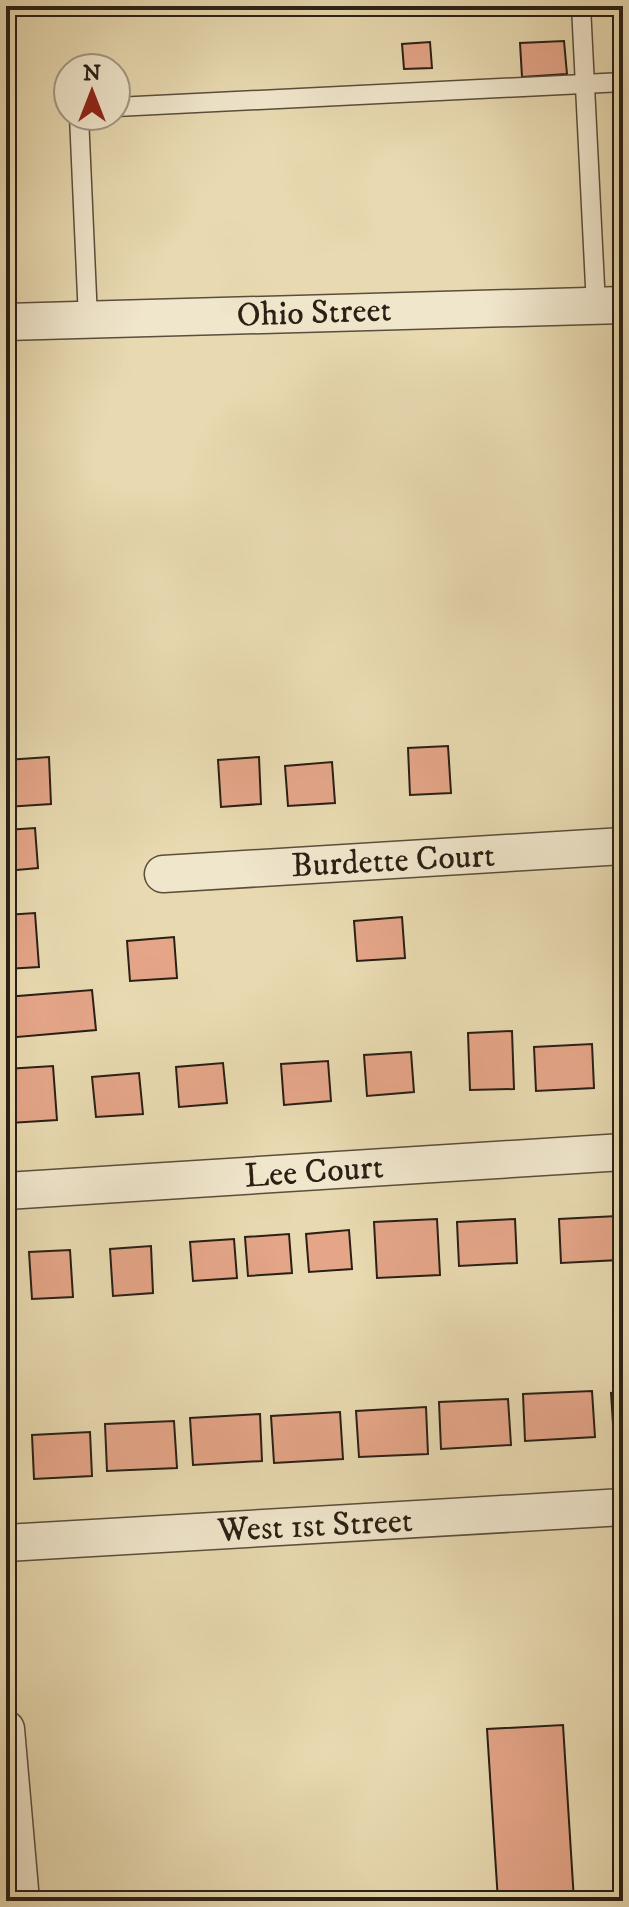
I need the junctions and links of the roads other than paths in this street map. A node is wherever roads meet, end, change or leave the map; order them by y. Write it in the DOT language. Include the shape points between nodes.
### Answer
graph roads {
  1 [pos="581,6"];
  2 [pos="623,82"];
  3 [pos="585,84"];
  4 [pos="132,106"];
  5 [pos="80,132"];
  6 [pos="610,305"];
  7 [pos="88,319"];
  8 [pos="6,322"];
  9 [pos="623,846"];
  10 [pos="163,874"];
  11 [pos="623,1152"];
  12 [pos="6,1191"];
  13 [pos="623,1507"];
  14 [pos="6,1543"];
  15 [pos="6,1729"];
  16 [pos="21,1901"];
  1 -- 3 [label="lane"];
  2 -- 3 [label="lane"];
  3 -- 4 [label="lane"];
  3 -- 6 [label="lane"];
  5 -- 7 [label="lane"];
  6 -- 7 [label="street, Ohio Street"];
  7 -- 8 [label="street, Ohio Street"];
  9 -- 10 [label="street, Burdette Court"];
  11 -- 12 [label="street, Lee Court"];
  13 -- 14 [label="street, West 1st Street"];
  15 -- 16 [label="street"];
}
